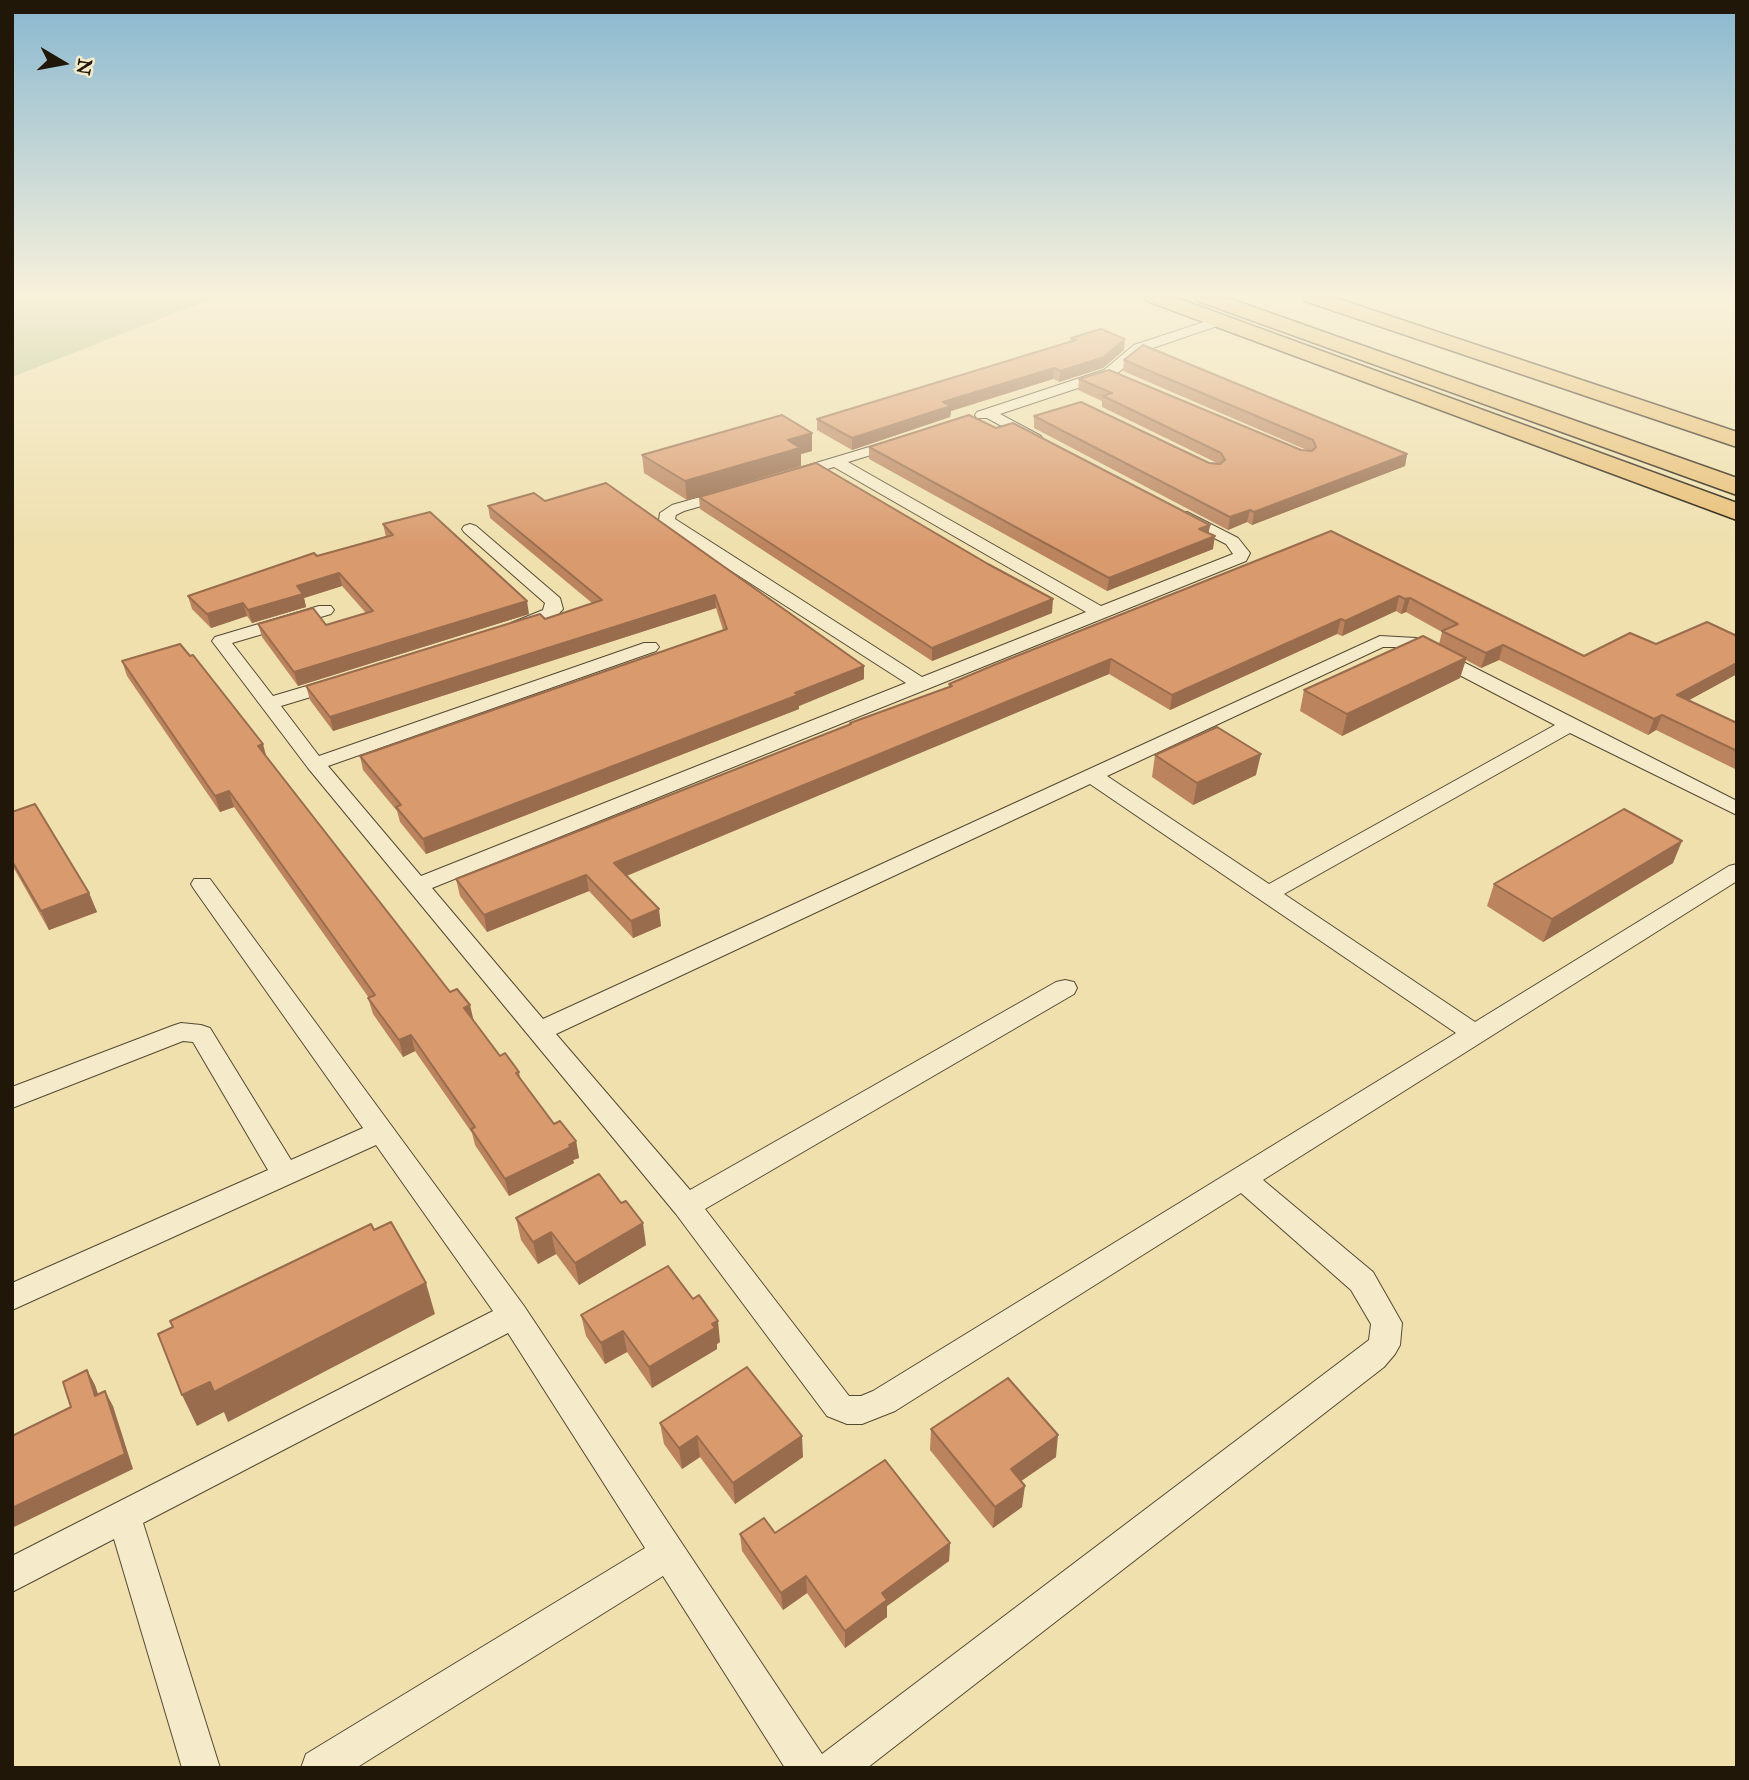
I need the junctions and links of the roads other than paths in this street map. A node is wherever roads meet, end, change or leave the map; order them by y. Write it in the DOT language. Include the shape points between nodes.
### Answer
graph roads {
  1 [pos="1096,380"];
  2 [pos="1379,380"];
  3 [pos="1436,380"];
  4 [pos="1516,380"];
  5 [pos="1541,380"];
  6 [pos="1052,392"];
  7 [pos="1077,404"];
  8 [pos="988,413"];
  9 [pos="963,421"];
  10 [pos="913,438"];
  11 [pos="1049,445"];
  12 [pos="1732,450"];
  13 [pos="837,462"];
  14 [pos="771,481"];
  15 [pos="1737,488"];
  16 [pos="744,489"];
  17 [pos="1171,509"];
  18 [pos="1737,512"];
  19 [pos="470,528"];
  20 [pos="324,610"];
  21 [pos="1098,612"];
  22 [pos="500,632"];
  23 [pos="650,647"];
  24 [pos="359,676"];
  25 [pos="920,684"];
  26 [pos="270,704"];
  27 [pos="1570,725"];
  28 [pos="315,764"];
  29 [pos="1093,776"];
  30 [pos="1737,809"];
  31 [pos="1737,871"];
  32 [pos="202,884"];
  33 [pos="418,885"];
  34 [pos="1268,894"];
  35 [pos="1065,988"];
  36 [pos="541,1031"];
  37 [pos="1474,1033"];
  38 [pos="12,1098"];
  39 [pos="382,1131"];
  40 [pos="285,1174"];
  41 [pos="1243,1179"];
  42 [pos="686,1206"];
  43 [pos="12,1297"];
  44 [pos="513,1315"];
  45 [pos="124,1515"];
  46 [pos="668,1553"];
  47 [pos="12,1575"];
  48 [pos="201,1768"];
  49 [pos="320,1768"];
  50 [pos="808,1768"];
  51 [pos="835,1768"];
  1 -- 6 [label="street"];
  2 -- 18 [label="highway"];
  3 -- 15 [label="highway"];
  4 -- 12 [label="highway"];
  5 -- 12 [label="highway"];
  6 -- 7 [label="street"];
  6 -- 8 [label="street"];
  8 -- 9 [label="street"];
  8 -- 11 [label="street"];
  10 -- 13 [label="street"];
  13 -- 14 [label="street"];
  13 -- 21 [label="street"];
  16 -- 25 [label="street" via="678,508 668,513 667,520"];
  17 -- 21 [label="street" via="1232,541 1242,553 1240,557"];
  19 -- 22 [label="street" via="554,602 549,614"];
  20 -- 26 [label="street" via="221,641"];
  21 -- 25 [label="street"];
  23 -- 28 [label="street"];
  24 -- 26 [label="street"];
  25 -- 33 [label="street"];
  26 -- 28 [label="street"];
  27 -- 29 [label="street" via="1410,642 1380,641"];
  27 -- 30 [label="street"];
  27 -- 34 [label="street"];
  28 -- 33 [label="street"];
  29 -- 34 [label="street"];
  29 -- 36 [label="street"];
  31 -- 37 [label="street"];
  32 -- 39 [label="street"];
  33 -- 36 [label="street"];
  34 -- 37 [label="street"];
  35 -- 42 [label="street"];
  36 -- 42 [label="street"];
  37 -- 41 [label="street"];
  38 -- 40 [label="street" via="181,1032 201,1034"];
  39 -- 40 [label="street"];
  39 -- 44 [label="street"];
  40 -- 43 [label="street"];
  41 -- 42 [label="street" via="884,1401 862,1410 838,1406"];
  41 -- 51 [label="street" via="1362,1281 1387,1323 1384,1345"];
  44 -- 45 [label="street"];
  44 -- 46 [label="street"];
  45 -- 47 [label="street"];
  45 -- 48 [label="street"];
  46 -- 49 [label="street"];
  46 -- 50 [label="street"];
}
